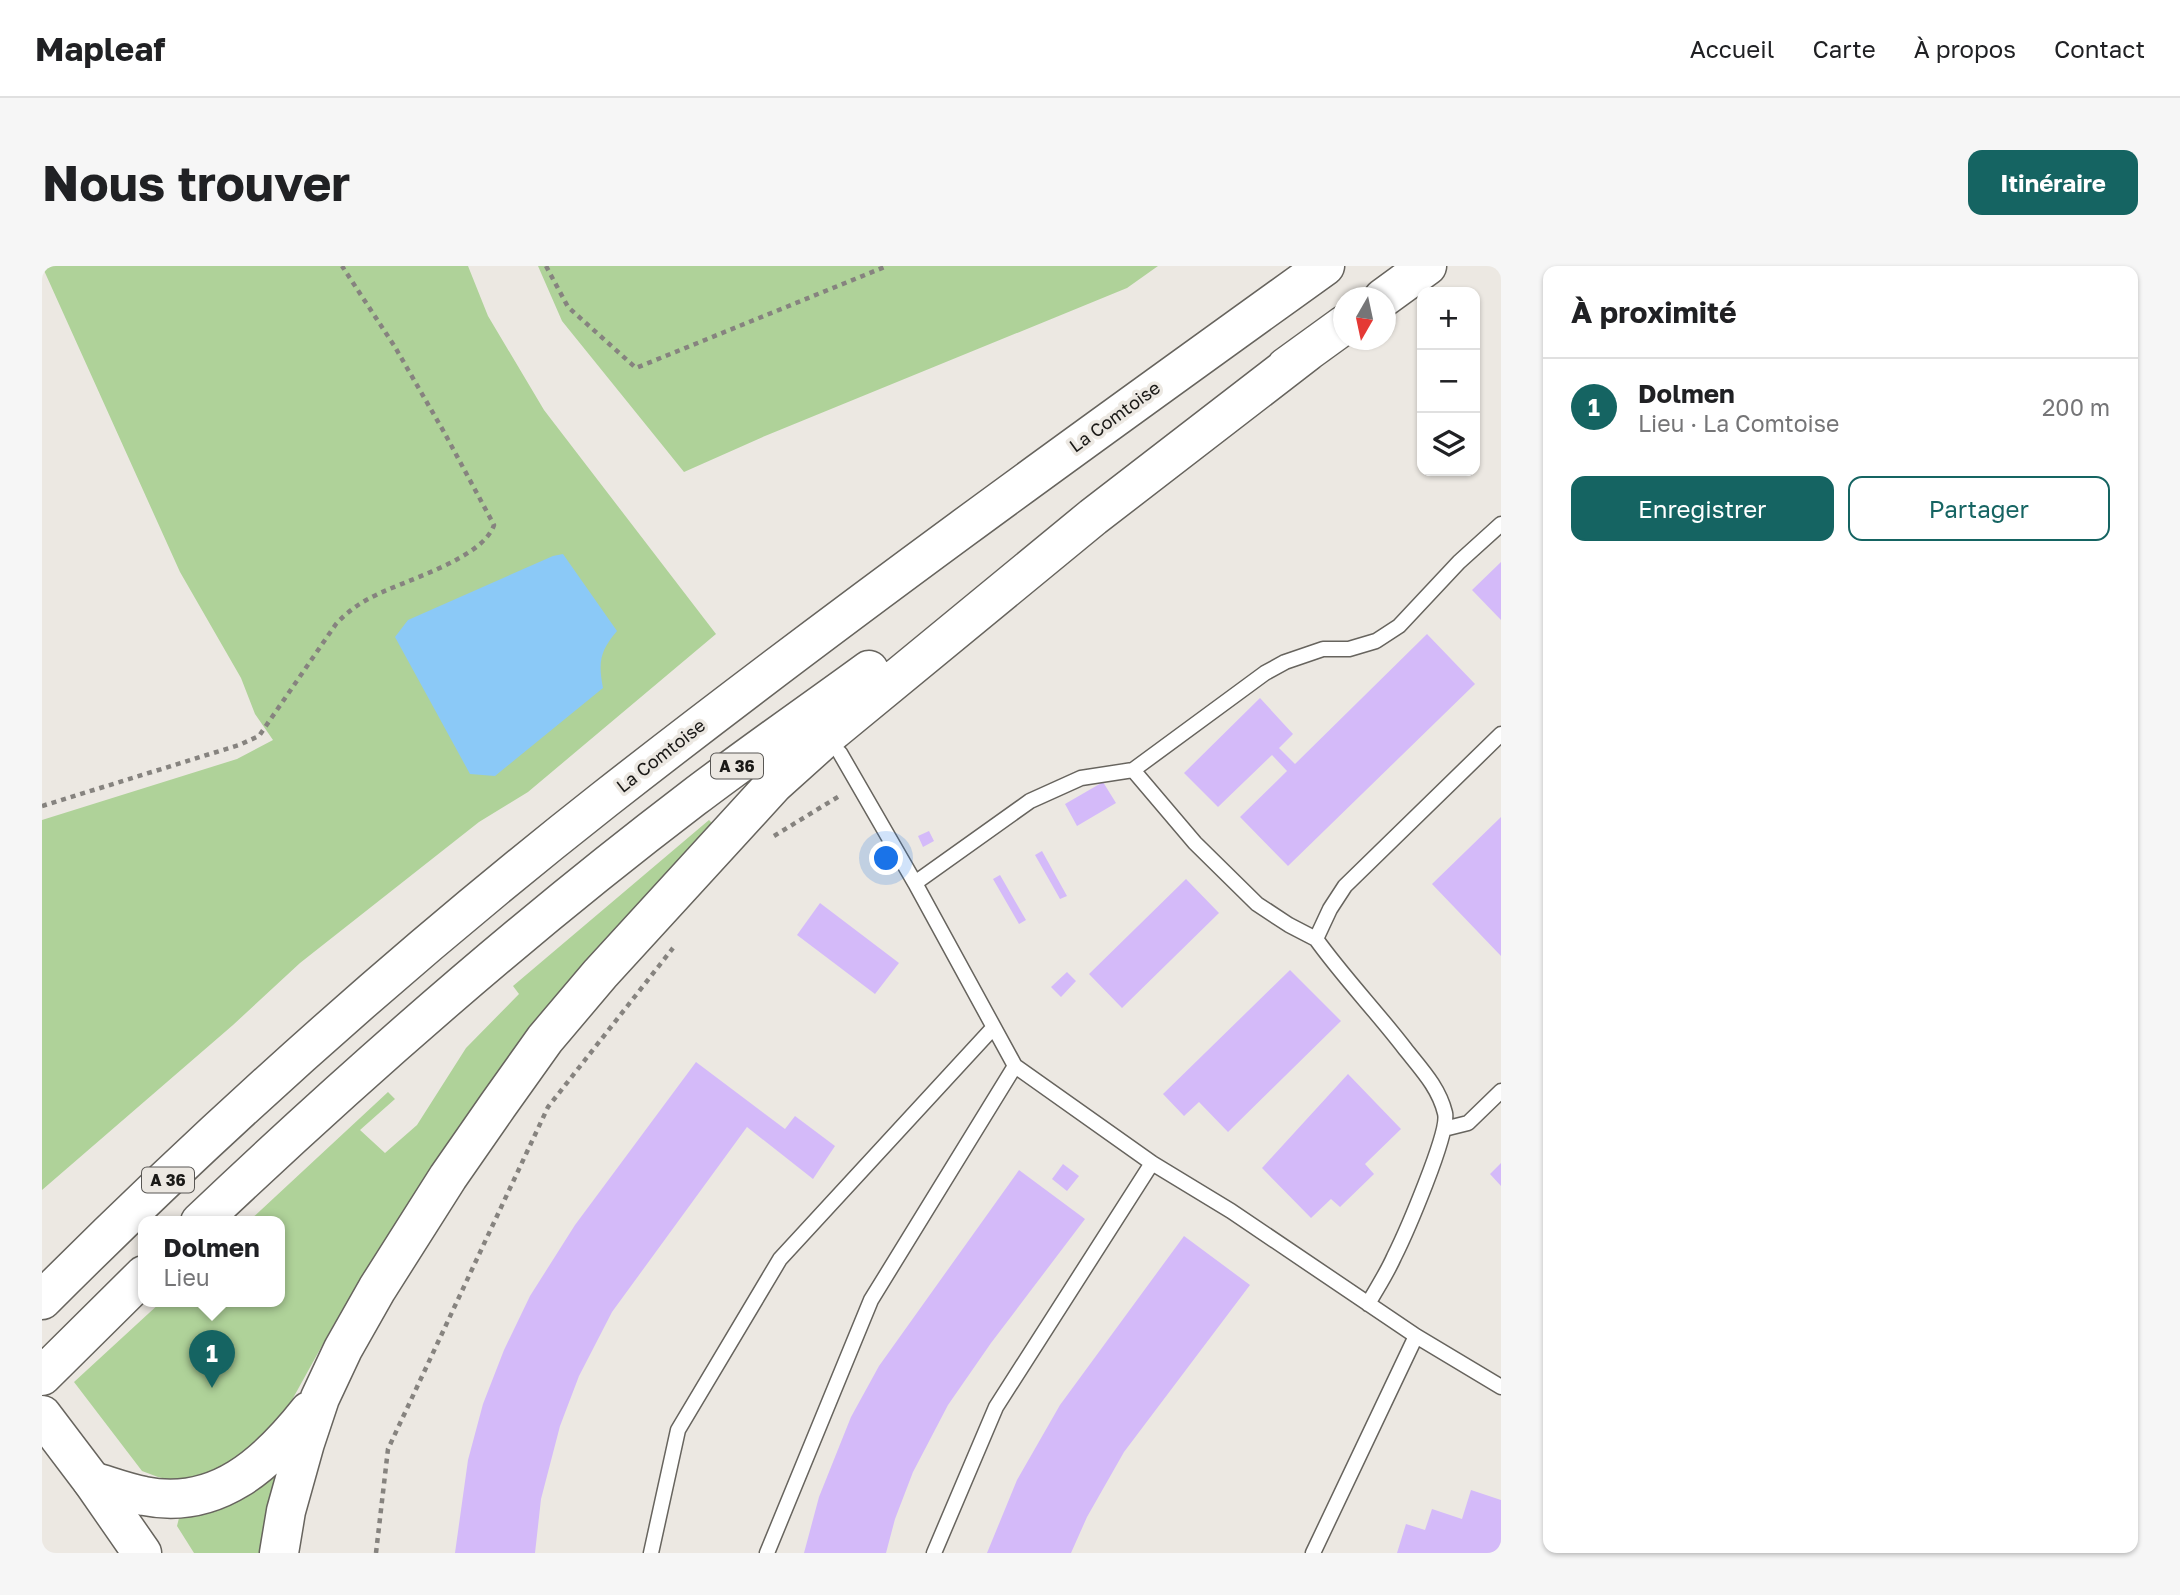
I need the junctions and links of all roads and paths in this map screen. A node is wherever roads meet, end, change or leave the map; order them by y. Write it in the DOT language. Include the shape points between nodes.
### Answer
graph roads {
  1 [pos="342,266"];
  2 [pos="546,266"];
  3 [pos="887,266"];
  4 [pos="1325,266"];
  5 [pos="1427,266"];
  6 [pos="1396,288"];
  7 [pos="1333,333"];
  8 [pos="1307,352"];
  9 [pos="1501,524"];
  10 [pos="1501,734"];
  11 [pos="840,754"];
  12 [pos="1133,770"];
  13 [pos="857,785"];
  14 [pos="42,806"];
  15 [pos="771,838"];
  16 [pos="915,883"];
  17 [pos="1316,939"];
  18 [pos="674,947"];
  19 [pos="993,1028"];
  20 [pos="1015,1066"];
  21 [pos="1501,1091"];
  22 [pos="1444,1129"];
  23 [pos="1152,1163"];
  24 [pos="207,1216"];
  25 [pos="93,1249"];
  26 [pos="138,1281"];
  27 [pos="42,1291"];
  28 [pos="42,1300"];
  29 [pos="1368,1304"];
  30 [pos="1416,1336"];
  31 [pos="42,1376"];
  32 [pos="1501,1387"];
  33 [pos="320,1398"];
  34 [pos="42,1415"];
  35 [pos="92,1481"];
  36 [pos="142,1553"];
  37 [pos="279,1553"];
  38 [pos="376,1553"];
  39 [pos="650,1553"];
  40 [pos="767,1553"];
  41 [pos="933,1553"];
  42 [pos="1313,1553"];
  1 -- 14 [label="path" via="444,432 494,525 491,534 459,558 346,613 259,736"];
  2 -- 3 [label="path" via="568,307 636,368"];
  4 -- 25 [label="main road, La Comtoise / A 36" via="1051,463 603,801 334,1027"];
  5 -- 6 [label="main road"];
  7 -- 8 [label="main road, A 36"];
  8 -- 24 [label="main road, A 36" via="663,822 437,1007"];
  8 -- 33 [label="main road" via="1093,517 834,730 724,837 545,1039 377,1289"];
  9 -- 12 [label="lane" via="1399,626 1376,641 1349,649 1323,649 1284,662"];
  10 -- 17 [label="lane" via="1345,886"];
  11 -- 13 [label="lane"];
  12 -- 16 [label="lane" via="1081,778 1030,801"];
  12 -- 17 [label="lane" via="1195,843 1257,904"];
  13 -- 15 [label="path"];
  13 -- 16 [label="lane"];
  16 -- 19 [label="lane"];
  17 -- 22 [label="lane" via="1436,1088 1446,1116"];
  18 -- 38 [label="path" via="548,1107 388,1449"];
  19 -- 20 [label="lane"];
  19 -- 39 [label="lane" via="780,1259 678,1430"];
  20 -- 23 [label="lane"];
  20 -- 40 [label="lane" via="871,1300"];
  21 -- 22 [label="lane" via="1468,1123"];
  22 -- 29 [label="lane" via="1394,1258"];
  23 -- 29 [label="lane"];
  23 -- 41 [label="lane" via="996,1407"];
  25 -- 27 [label="main road"];
  25 -- 28 [label="main road, La Comtoise / A 36"];
  26 -- 31 [label="main road"];
  29 -- 30 [label="lane"];
  30 -- 32 [label="lane"];
  30 -- 42 [label="lane"];
  33 -- 35 [label="main road" via="263,1462 217,1491 146,1497"];
  33 -- 37 [label="main road" via="294,1479"];
  34 -- 35 [label="main road"];
  35 -- 36 [label="main road"];
}
